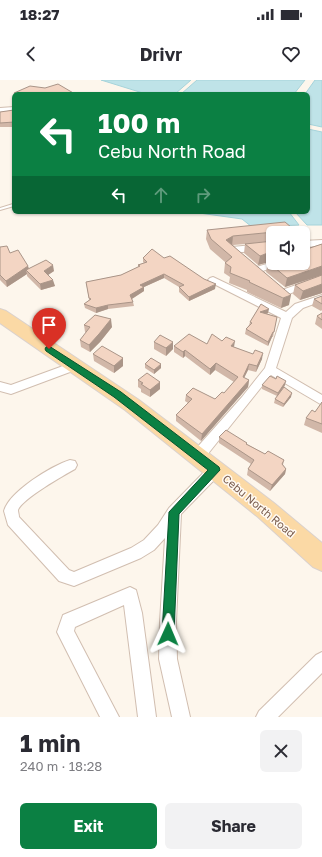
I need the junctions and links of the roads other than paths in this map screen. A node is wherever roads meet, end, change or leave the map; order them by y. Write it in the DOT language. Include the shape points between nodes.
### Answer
graph roads {
  1 [pos="12,109"];
  2 [pos="0,110"];
  3 [pos="12,206"];
  4 [pos="0,209"];
  5 [pos="322,243"];
  6 [pos="310,244"];
  7 [pos="266,247"];
  8 [pos="322,249"];
  9 [pos="310,253"];
  10 [pos="266,264"];
  11 [pos="250,265"];
  12 [pos="267,279"];
  13 [pos="322,279"];
  14 [pos="213,280"];
  15 [pos="322,298"];
  16 [pos="299,306"];
  17 [pos="0,315"];
  18 [pos="287,317"];
  19 [pos="74,366"];
  20 [pos="270,369"];
  21 [pos="0,386"];
  22 [pos="322,401"];
  23 [pos="198,456"];
  24 [pos="70,465"];
  25 [pos="215,470"];
  26 [pos="174,512"];
  27 [pos="322,559"];
  28 [pos="322,661"];
  29 [pos="110,717"];
  30 [pos="147,717"];
  31 [pos="181,717"];
  32 [pos="265,717"];
  1 -- 2 [label="street"];
  3 -- 4 [label="lane"];
  5 -- 6 [label="street"];
  7 -- 11 [label="street" via="232,250"];
  8 -- 9 [label="street"];
  10 -- 11 [label="street"];
  11 -- 12 [label="street"];
  13 -- 16 [label="street" via="280,291"];
  14 -- 18 [label="street"];
  15 -- 16 [label="street"];
  16 -- 18 [label="street"];
  17 -- 19 [label="main road, Cebu North Road"];
  18 -- 20 [label="street"];
  19 -- 21 [label="street" via="11,390"];
  19 -- 23 [label="main road, Cebu North Road" via="118,395"];
  20 -- 22 [label="street"];
  20 -- 23 [label="street"];
  23 -- 25 [label="main road, Cebu North Road"];
  24 -- 26 [label="street" via="23,496 12,508 11,514 13,520 64,576 74,578 136,553 148,546 163,530"];
  25 -- 26 [label="street"];
  25 -- 27 [label="main road, Cebu North Road"];
  26 -- 31 [label="street" via="168,658"];
  28 -- 32 [label="street"];
  29 -- 30 [label="street" via="66,632 66,627 69,621 130,596"];
}
